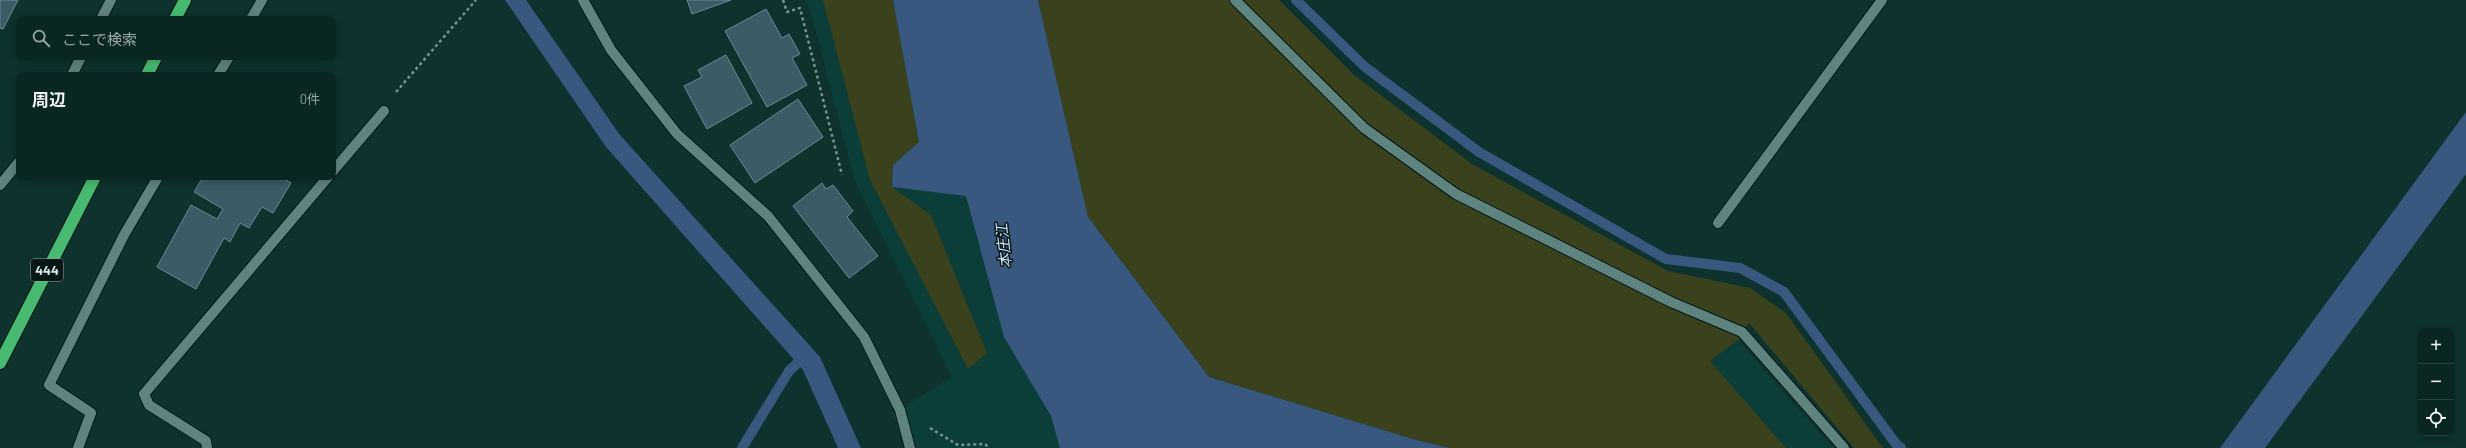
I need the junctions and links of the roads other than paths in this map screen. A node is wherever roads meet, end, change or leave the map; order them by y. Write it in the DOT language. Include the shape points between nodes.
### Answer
graph roads {
  1 [pos="111,0"];
  2 [pos="185,0"];
  3 [pos="262,0"];
  4 [pos="583,0"];
  5 [pos="1235,0"];
  6 [pos="1882,0"];
  7 [pos="103,16"];
  8 [pos="177,16"];
  9 [pos="253,16"];
  10 [pos="80,60"];
  11 [pos="154,60"];
  12 [pos="227,60"];
  13 [pos="74,72"];
  14 [pos="148,72"];
  15 [pos="220,72"];
  16 [pos="384,111"];
  17 [pos="16,166"];
  18 [pos="336,167"];
  19 [pos="93,180"];
  20 [pos="156,180"];
  21 [pos="325,180"];
  22 [pos="0,185"];
  23 [pos="1718,223"];
  24 [pos="0,363"];
  25 [pos="78,448"];
  26 [pos="207,448"];
  27 [pos="910,448"];
  28 [pos="1844,448"];
  1 -- 7 [label="street"];
  2 -- 8 [label="highway"];
  3 -- 9 [label="street"];
  4 -- 27 [label="street" via="611,50 677,134 768,216 864,337 900,410"];
  5 -- 28 [label="street" via="1364,128 1456,194 1671,302 1742,332"];
  6 -- 23 [label="street"];
  10 -- 13 [label="street"];
  11 -- 14 [label="highway"];
  12 -- 15 [label="street"];
  16 -- 18 [label="street"];
  17 -- 22 [label="street"];
  19 -- 24 [label="highway, 444"];
  20 -- 25 [label="street" via="124,234 49,385 91,413"];
  21 -- 26 [label="street" via="144,394 149,405 206,441"];
}
